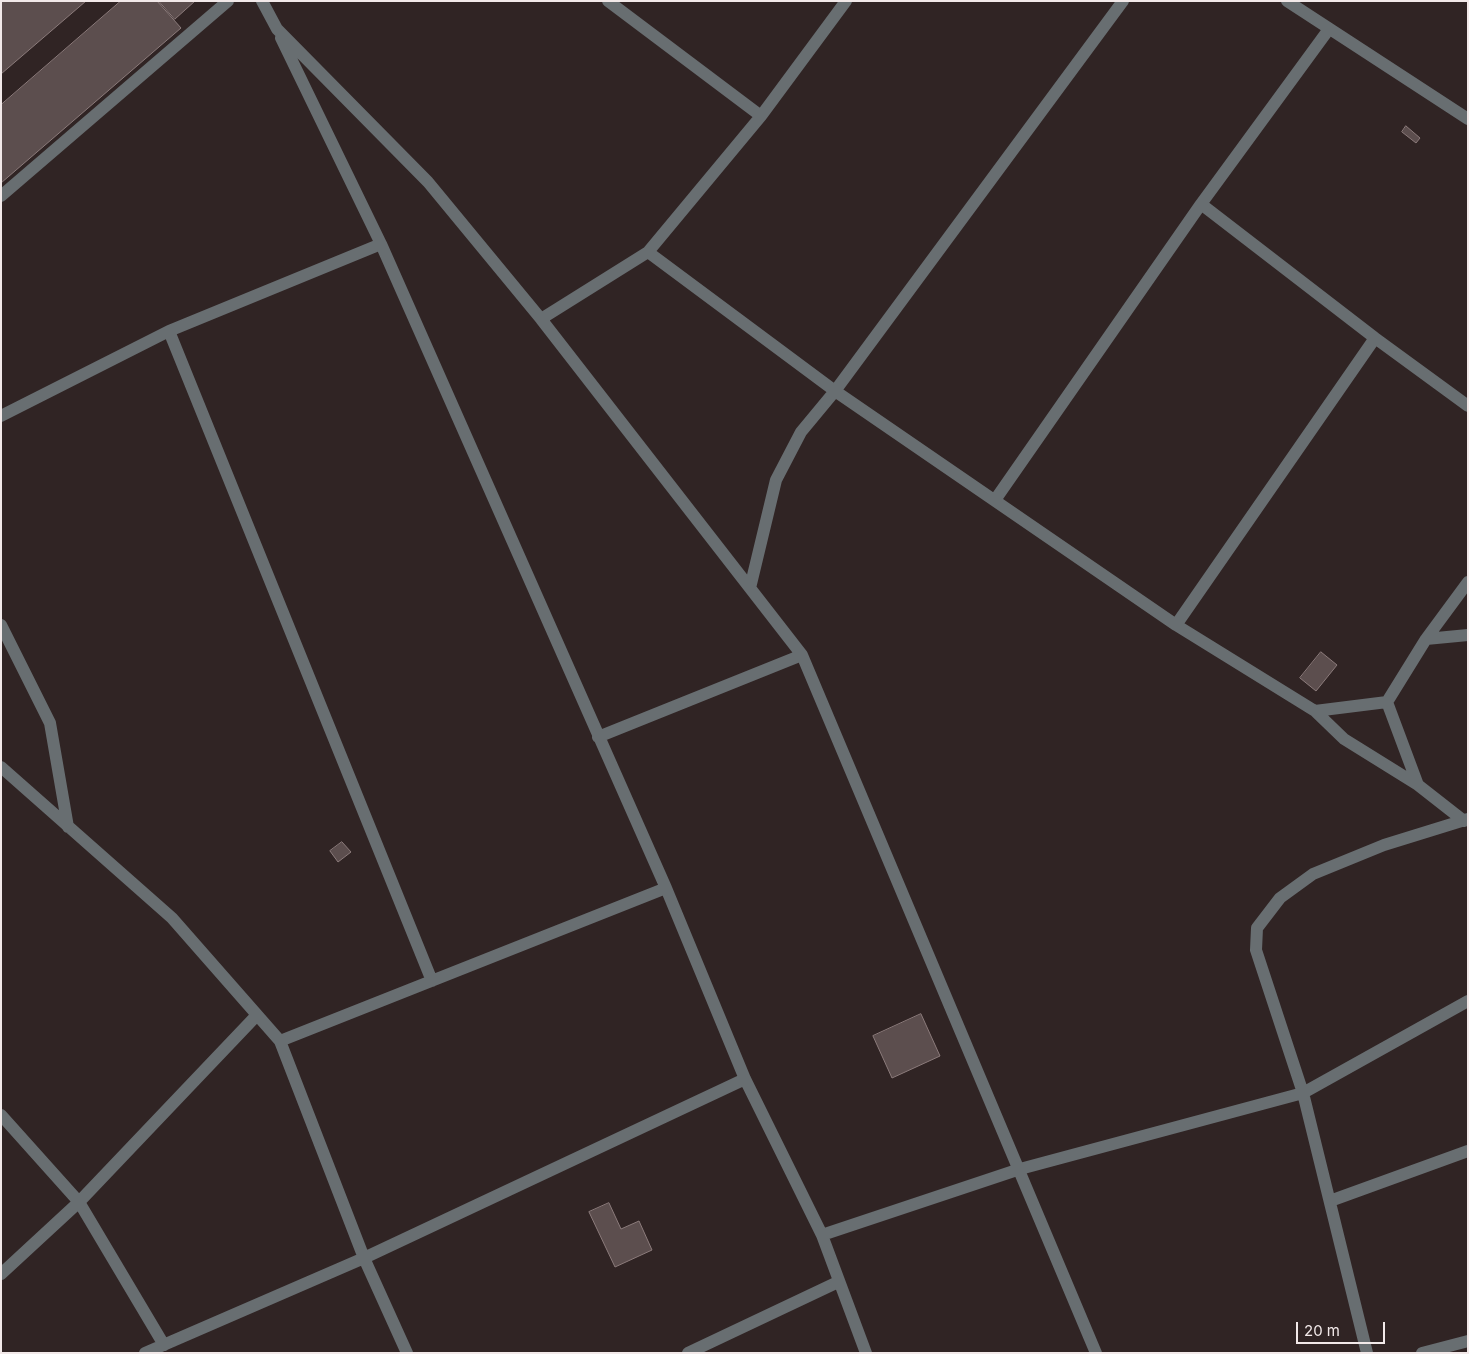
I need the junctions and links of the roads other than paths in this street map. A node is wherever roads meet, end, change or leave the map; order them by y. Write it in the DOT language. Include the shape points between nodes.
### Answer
graph roads {
  1 [pos="228,1"];
  2 [pos="262,1"];
  3 [pos="608,1"];
  4 [pos="846,1"];
  5 [pos="1123,1"];
  6 [pos="1287,1"];
  7 [pos="1329,29"];
  8 [pos="277,30"];
  9 [pos="762,116"];
  10 [pos="1468,119"];
  11 [pos="1,196"];
  12 [pos="1201,204"];
  13 [pos="381,244"];
  14 [pos="648,252"];
  15 [pos="541,319"];
  16 [pos="168,331"];
  17 [pos="1375,338"];
  18 [pos="835,391"];
  19 [pos="1468,406"];
  20 [pos="1,416"];
  21 [pos="995,500"];
  22 [pos="1468,582"];
  23 [pos="750,588"];
  24 [pos="1,625"];
  25 [pos="1176,625"];
  26 [pos="1468,635"];
  27 [pos="1426,639"];
  28 [pos="802,654"];
  29 [pos="1387,702"];
  30 [pos="1315,711"];
  31 [pos="598,737"];
  32 [pos="1,767"];
  33 [pos="1418,785"];
  34 [pos="1466,820"];
  35 [pos="68,828"];
  36 [pos="666,888"];
  37 [pos="432,980"];
  38 [pos="1468,1001"];
  39 [pos="257,1015"];
  40 [pos="280,1041"];
  41 [pos="745,1079"];
  42 [pos="1303,1094"];
  43 [pos="1,1115"];
  44 [pos="1468,1151"];
  45 [pos="1020,1168"];
  46 [pos="1330,1201"];
  47 [pos="79,1202"];
  48 [pos="822,1235"];
  49 [pos="364,1258"];
  50 [pos="1,1274"];
  51 [pos="838,1282"];
  52 [pos="1468,1341"];
  53 [pos="164,1345"];
  54 [pos="145,1353"];
  55 [pos="407,1353"];
  56 [pos="688,1353"];
  57 [pos="866,1353"];
  58 [pos="1096,1353"];
  59 [pos="1367,1353"];
  60 [pos="1422,1353"];
  1 -- 11 [label="street"];
  2 -- 8 [label="street"];
  3 -- 9 [label="street"];
  4 -- 9 [label="street"];
  5 -- 18 [label="street"];
  6 -- 7 [label="street"];
  7 -- 10 [label="street"];
  7 -- 12 [label="street"];
  8 -- 13 [label="street"];
  8 -- 15 [label="street" via="428,182"];
  9 -- 14 [label="street"];
  12 -- 17 [label="street"];
  12 -- 21 [label="street"];
  13 -- 16 [label="street"];
  13 -- 31 [label="street"];
  14 -- 15 [label="street"];
  14 -- 18 [label="street"];
  15 -- 23 [label="street"];
  16 -- 20 [label="street"];
  16 -- 37 [label="street"];
  17 -- 19 [label="street"];
  17 -- 25 [label="street"];
  18 -- 21 [label="street"];
  18 -- 23 [label="street" via="801,432 776,480"];
  21 -- 25 [label="street"];
  22 -- 27 [label="street"];
  23 -- 28 [label="street"];
  24 -- 35 [label="street" via="50,723"];
  25 -- 30 [label="street"];
  26 -- 27 [label="street"];
  27 -- 29 [label="street"];
  28 -- 31 [label="street"];
  28 -- 45 [label="street"];
  29 -- 30 [label="street"];
  29 -- 33 [label="street"];
  30 -- 33 [label="street" via="1344,739"];
  31 -- 36 [label="street"];
  32 -- 35 [label="street"];
  33 -- 34 [label="street"];
  34 -- 42 [label="street" via="1384,845 1313,874 1280,898 1257,928 1256,950"];
  35 -- 39 [label="street" via="172,918"];
  36 -- 37 [label="street"];
  36 -- 41 [label="street"];
  37 -- 40 [label="street"];
  38 -- 42 [label="street"];
  39 -- 40 [label="street"];
  39 -- 47 [label="street"];
  40 -- 49 [label="street"];
  41 -- 48 [label="street"];
  41 -- 49 [label="street"];
  42 -- 45 [label="street"];
  42 -- 46 [label="street"];
  43 -- 47 [label="street"];
  44 -- 46 [label="street"];
  45 -- 48 [label="street"];
  45 -- 58 [label="street"];
  46 -- 59 [label="street"];
  47 -- 50 [label="street"];
  47 -- 53 [label="street"];
  48 -- 51 [label="street"];
  49 -- 53 [label="street"];
  49 -- 55 [label="street"];
  51 -- 56 [label="street"];
  51 -- 57 [label="street"];
  52 -- 60 [label="street"];
  53 -- 54 [label="street"];
}
